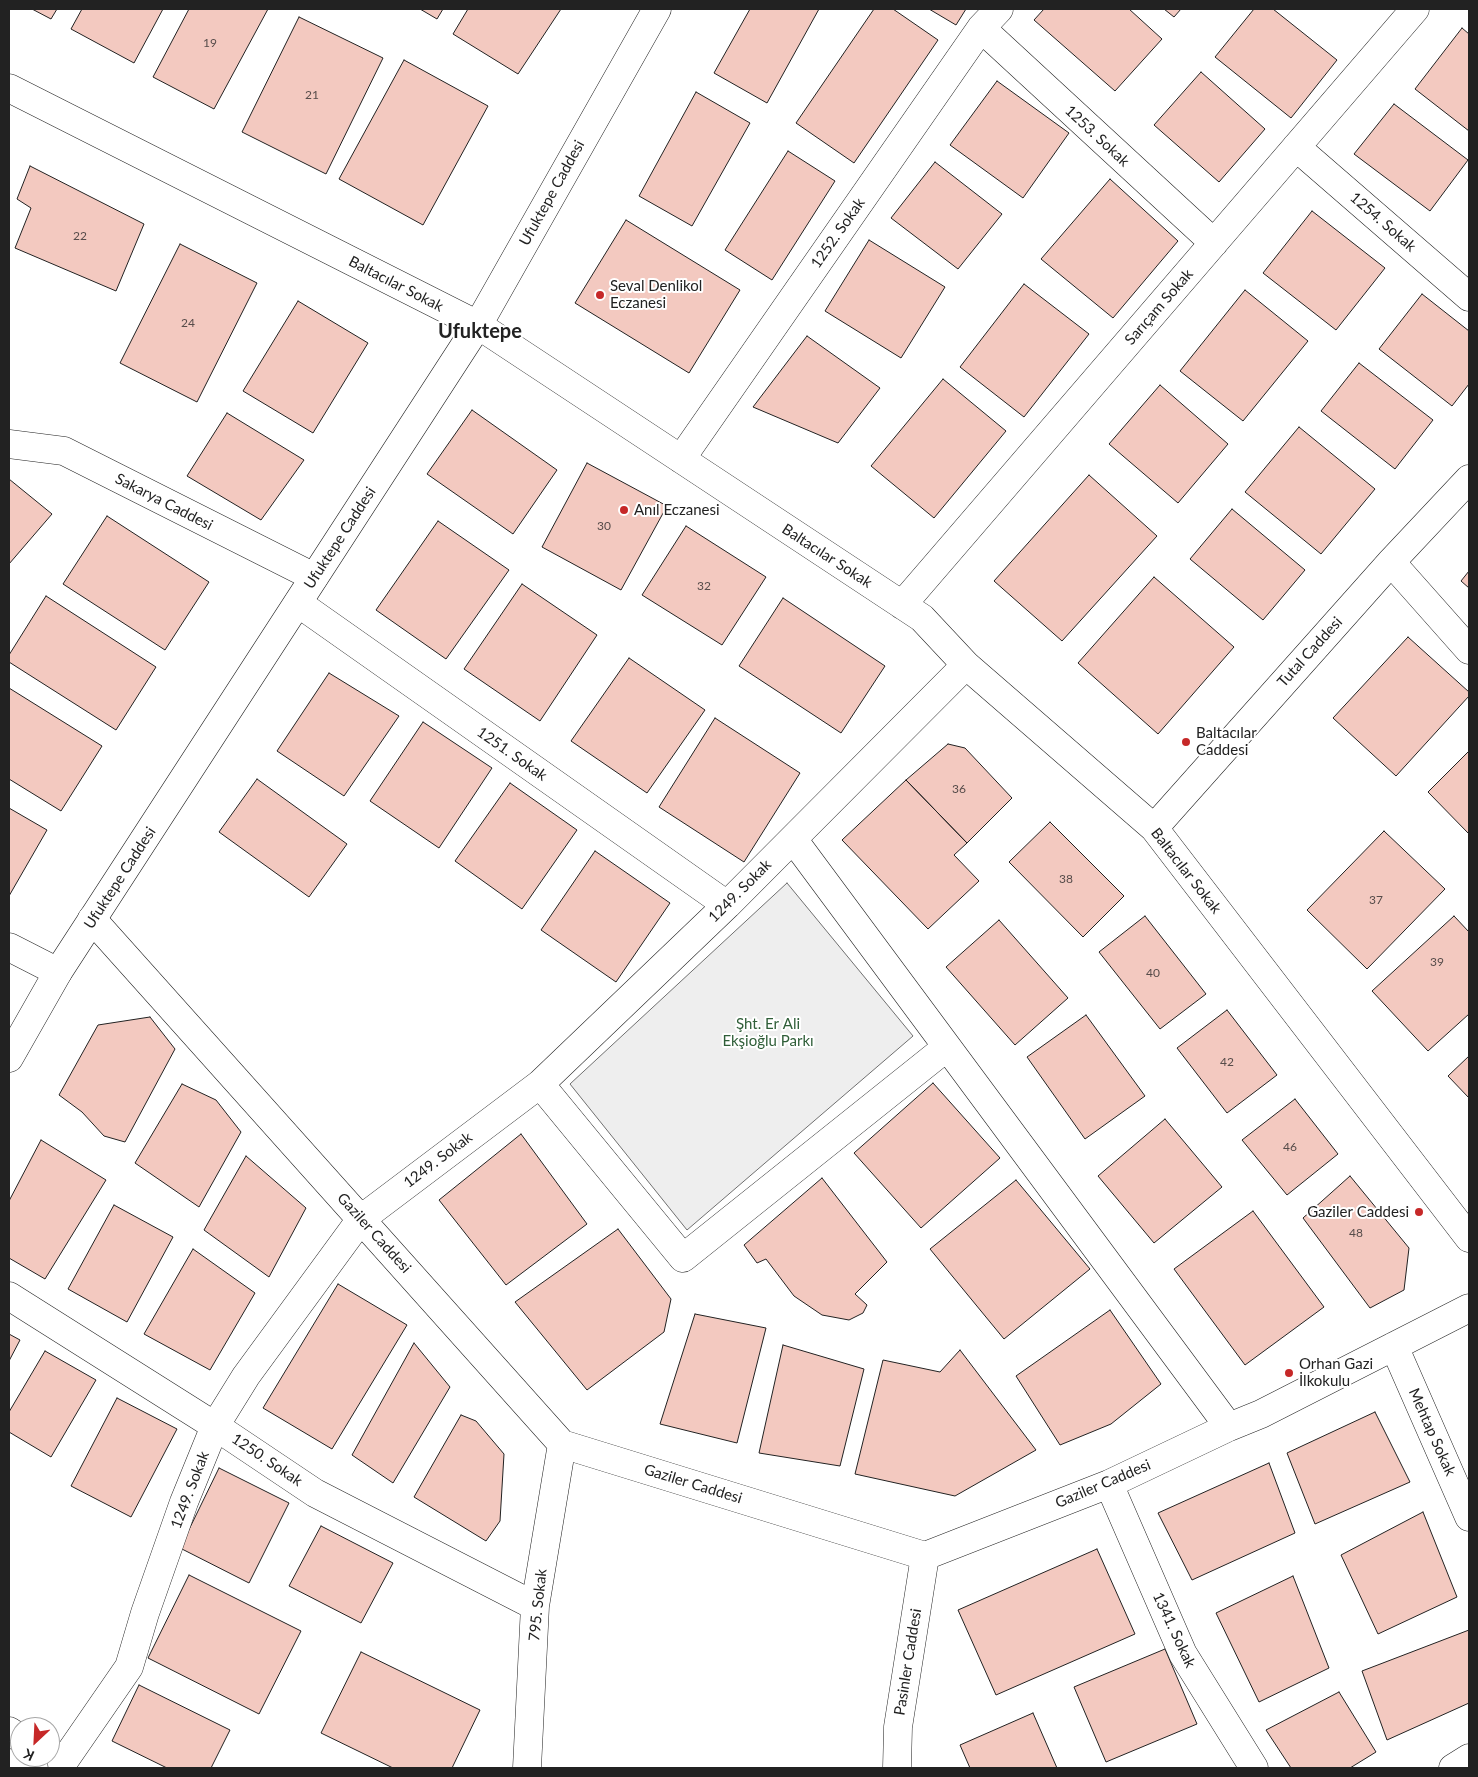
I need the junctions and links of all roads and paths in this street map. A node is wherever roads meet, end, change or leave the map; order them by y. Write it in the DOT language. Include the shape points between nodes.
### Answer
graph roads {
  1 [pos="1415,9"];
  2 [pos="655,10"];
  3 [pos="990,19"];
  4 [pos="9,88"];
  5 [pos="1296,147"];
  6 [pos="1214,243"];
  7 [pos="1469,297"];
  8 [pos="478,325"];
  9 [pos="9,444"];
  10 [pos="681,459"];
  11 [pos="1469,479"];
  12 [pos="1391,562"];
  13 [pos="314,577"];
  14 [pos="298,603"];
  15 [pos="902,605"];
  16 [pos="1469,650"];
  17 [pos="966,665"];
  18 [pos="1154,828"];
  19 [pos="793,839"];
  20 [pos="727,905"];
  21 [pos="92,919"];
  22 [pos="9,947"];
  23 [pos="58,972"];
  24 [pos="947,1047"];
  25 [pos="9,1058"];
  26 [pos="540,1084"];
  27 [pos="361,1219"];
  28 [pos="1469,1238"];
  29 [pos="9,1296"];
  30 [pos="1469,1308"];
  31 [pos="1394,1346"];
  32 [pos="216,1426"];
  33 [pos="1229,1427"];
  34 [pos="562,1444"];
  35 [pos="1109,1484"];
  36 [pos="1469,1517"];
  37 [pos="925,1556"];
  38 [pos="535,1606"];
  39 [pos="1469,1758"];
  40 [pos="60,1763"];
  41 [pos="527,1768"];
  42 [pos="896,1768"];
  43 [pos="1254,1768"];
  44 [pos="1453,1768"];
  1 -- 5 [label="street, Sarıçam Sokak"];
  2 -- 8 [label="street, Ufuktepe Caddesi"];
  3 -- 6 [label="street, 1253. Sokak"];
  3 -- 10 [label="street, 1252. Sokak"];
  4 -- 8 [label="street, Baltacılar Sokak"];
  5 -- 6 [label="street, Sarıçam Sokak"];
  5 -- 7 [label="street, 1254. Sokak"];
  6 -- 15 [label="street, Sarıçam Sokak"];
  8 -- 10 [label="street, Baltacılar Sokak"];
  8 -- 13 [label="street, Ufuktepe Caddesi"];
  9 -- 13 [label="street, Sakarya Caddesi" via="64,451"];
  10 -- 15 [label="street, Baltacılar Sokak"];
  11 -- 12 [label="street, Tutal Caddesi"];
  12 -- 16 [label="street"];
  12 -- 18 [label="street, Tutal Caddesi"];
  13 -- 14 [label="street, Ufuktepe Caddesi"];
  14 -- 20 [label="street, 1251. Sokak"];
  14 -- 21 [label="street, Ufuktepe Caddesi"];
  15 -- 17 [label="street, Baltacılar Sokak" via="922,618"];
  17 -- 18 [label="street, Baltacılar Sokak"];
  17 -- 19 [label="street, 1249. Sokak"];
  18 -- 28 [label="street, Baltacılar Sokak"];
  19 -- 20 [label="street, 1249. Sokak"];
  19 -- 24 [label="street"];
  20 -- 26 [label="street, 1249. Sokak"];
  21 -- 23 [label="street, Ufuktepe Caddesi"];
  21 -- 27 [label="street, Gaziler Caddesi"];
  22 -- 23 [label="street"];
  23 -- 25 [label="street, Ufuktepe Caddesi"];
  24 -- 26 [label="street" via="683,1258"];
  24 -- 33 [label="street"];
  26 -- 27 [label="street, 1249. Sokak"];
  27 -- 32 [label="street, 1249. Sokak" via="246,1376"];
  27 -- 34 [label="street, Gaziler Caddesi"];
  29 -- 32 [label="street, 1250. Sokak"];
  30 -- 31 [label="street, Gaziler Caddesi"];
  31 -- 33 [label="street, Gaziler Caddesi"];
  31 -- 36 [label="street, Mehtap Sokak"];
  32 -- 38 [label="street, 1250. Sokak" via="315,1493"];
  32 -- 40 [label="street, 1249. Sokak" via="184,1502 129,1667"];
  33 -- 35 [label="street, Gaziler Caddesi"];
  34 -- 37 [label="street, Gaziler Caddesi"];
  34 -- 38 [label="street, 795. Sokak"];
  35 -- 37 [label="street, Gaziler Caddesi"];
  35 -- 43 [label="street, 1341. Sokak" via="1183,1654"];
  37 -- 42 [label="street, Pasinler Caddesi" via="898,1727"];
  38 -- 41 [label="street, 795. Sokak"];
  39 -- 44 [label="street"];
}
